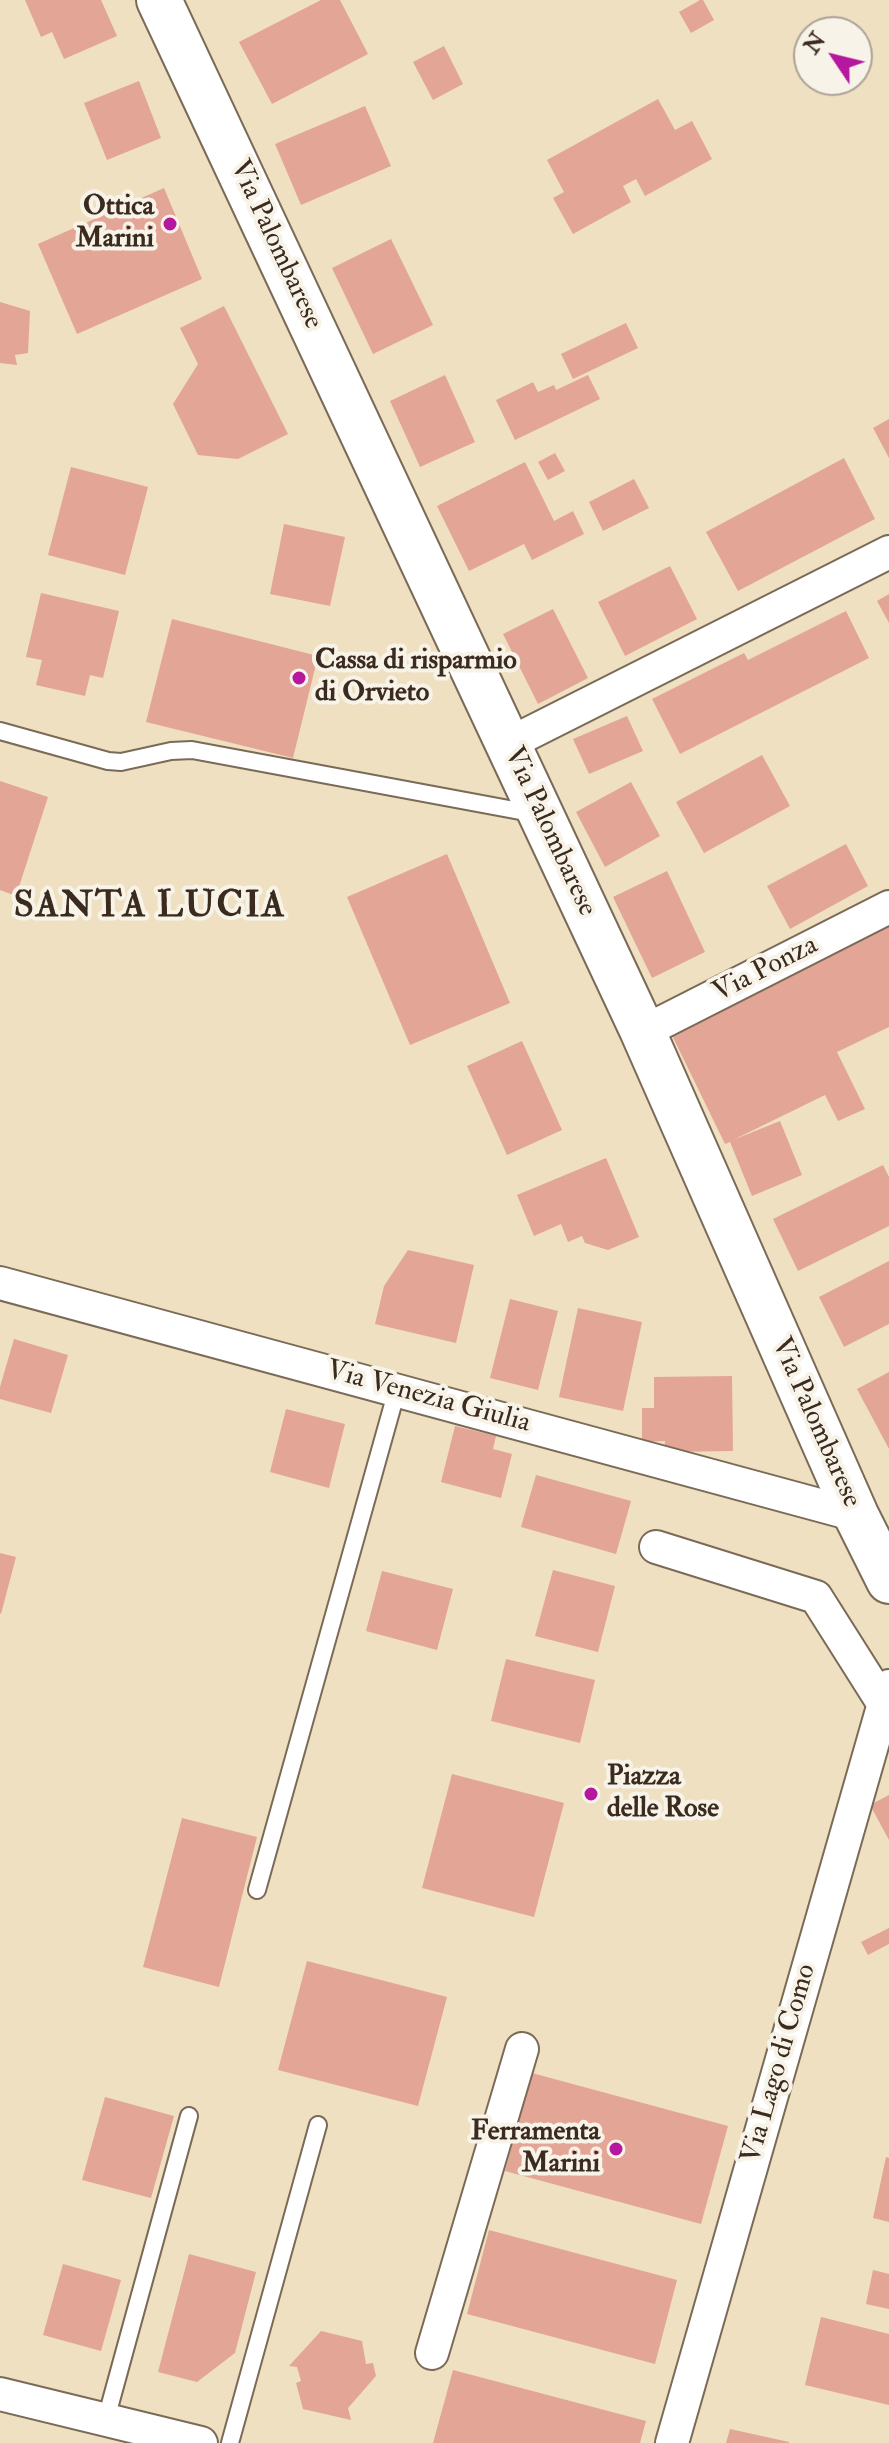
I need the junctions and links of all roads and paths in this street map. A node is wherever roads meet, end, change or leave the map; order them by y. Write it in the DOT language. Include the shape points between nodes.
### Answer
graph roads {
  1 [pos="159,0"];
  2 [pos="889,552"];
  3 [pos="0,731"];
  4 [pos="508,744"];
  5 [pos="541,815"];
  6 [pos="889,907"];
  7 [pos="643,1032"];
  8 [pos="0,1283"];
  9 [pos="397,1390"];
  10 [pos="856,1515"];
  11 [pos="656,1547"];
  12 [pos="889,1581"];
  13 [pos="886,1694"];
  14 [pos="257,1890"];
  15 [pos="522,2049"];
  16 [pos="189,2116"];
  17 [pos="318,2125"];
  18 [pos="432,2353"];
  19 [pos="0,2394"];
  20 [pos="106,2419"];
  21 [pos="201,2443"];
  22 [pos="230,2443"];
  23 [pos="672,2443"];
  1 -- 4 [label="main road, Via Palombarese"];
  2 -- 4 [label="street"];
  3 -- 5 [label="lane" via="108,761 192,750"];
  4 -- 5 [label="main road, Via Palombarese"];
  5 -- 7 [label="main road, Via Palombarese"];
  6 -- 7 [label="street, Via Ponza"];
  7 -- 10 [label="main road, Via Palombarese"];
  8 -- 9 [label="street, Via Venezia Giulia"];
  9 -- 10 [label="street, Via Venezia Giulia"];
  9 -- 14 [label="lane"];
  10 -- 12 [label="main road, Via Palombarese"];
  11 -- 13 [label="street" via="816,1597"];
  13 -- 23 [label="street, Via Lago di Como"];
  15 -- 18 [label="street"];
  16 -- 20 [label="lane"];
  17 -- 22 [label="lane"];
  19 -- 20 [label="street"];
  20 -- 21 [label="street"];
}
